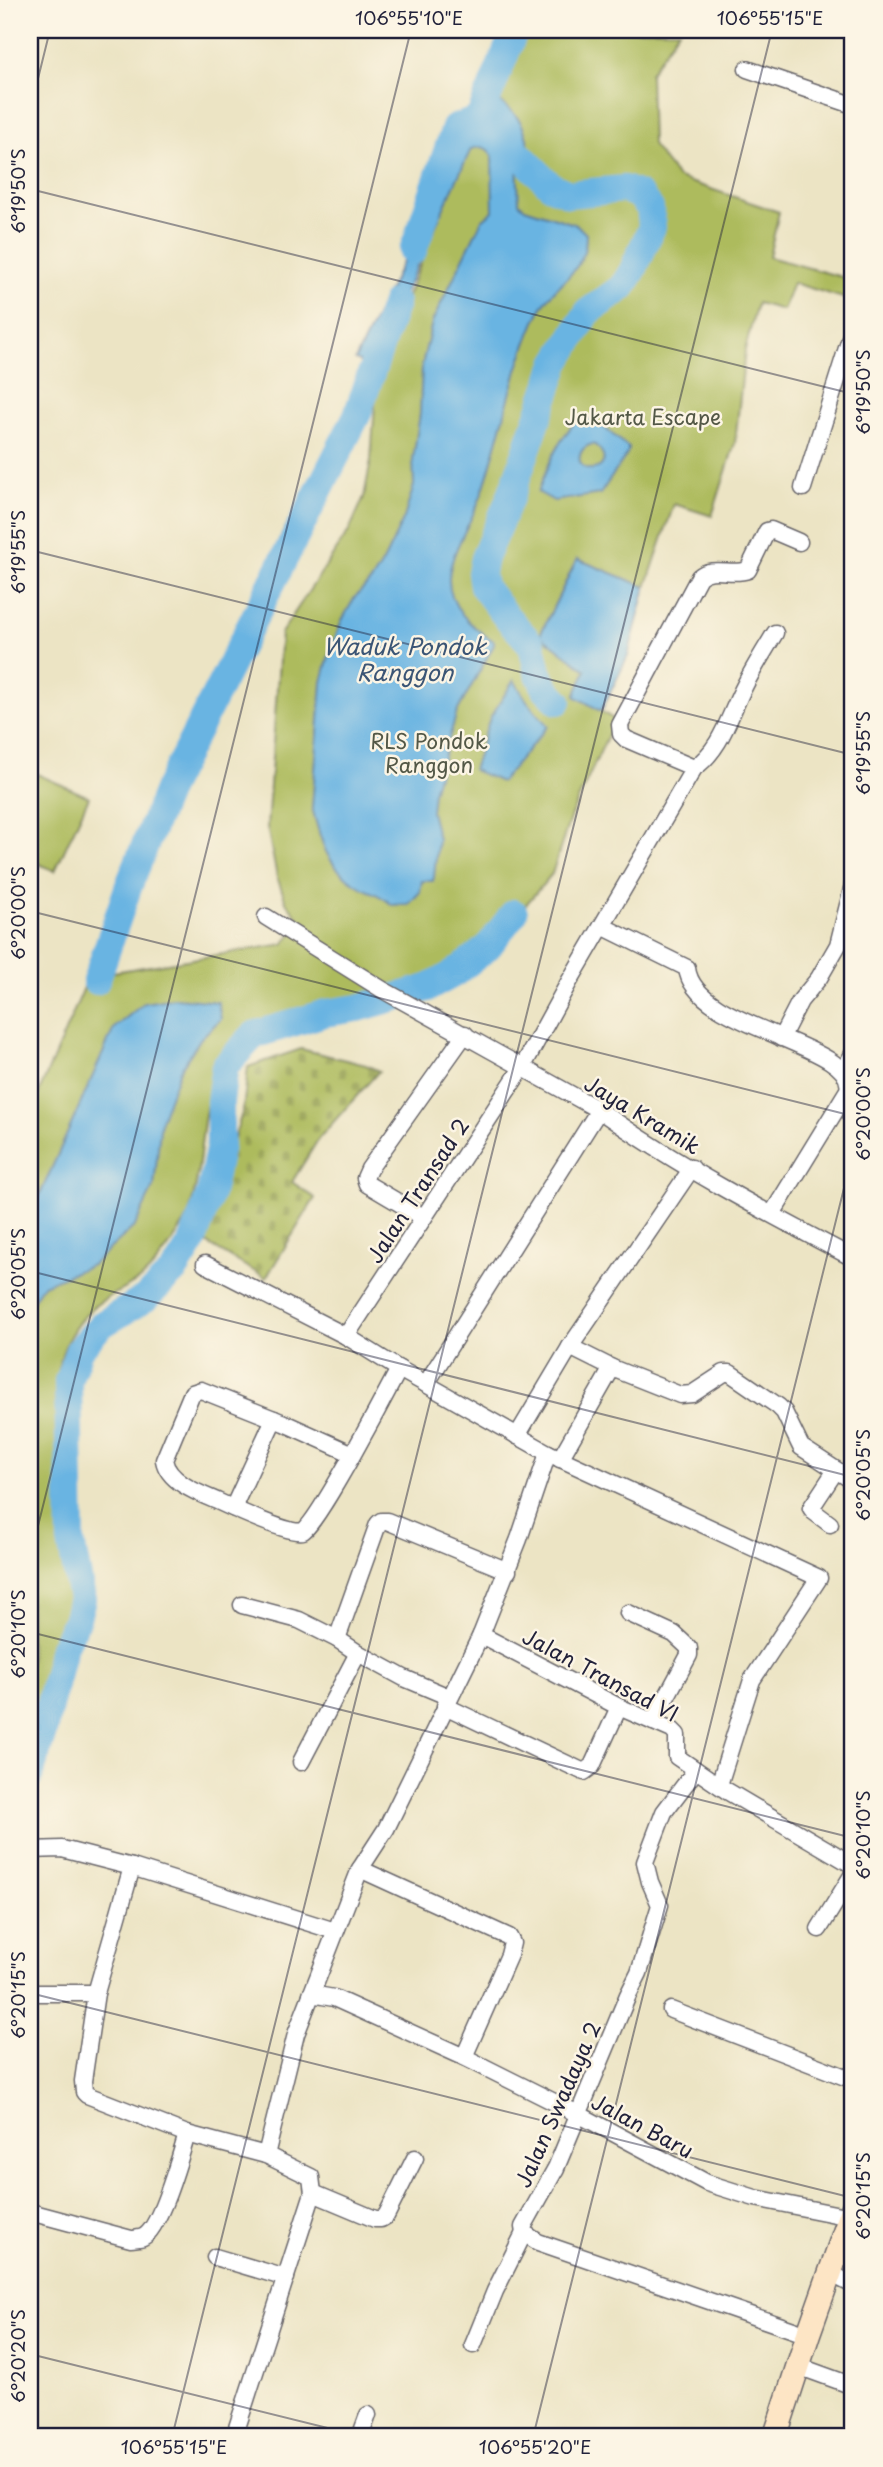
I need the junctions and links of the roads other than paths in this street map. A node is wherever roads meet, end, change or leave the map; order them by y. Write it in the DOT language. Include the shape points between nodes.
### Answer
graph roads {
  1 [pos="747,69"];
  2 [pos="853,105"];
  3 [pos="853,329"];
  4 [pos="849,364"];
  5 [pos="803,488"];
  6 [pos="799,542"];
  7 [pos="775,633"];
  8 [pos="694,768"];
  9 [pos="853,885"];
  10 [pos="266,917"];
  11 [pos="602,926"];
  12 [pos="465,1034"];
  13 [pos="781,1038"];
  14 [pos="853,1054"];
  15 [pos="522,1068"];
  16 [pos="843,1071"];
  17 [pos="598,1110"];
  18 [pos="692,1168"];
  19 [pos="772,1214"];
  20 [pos="423,1217"];
  21 [pos="853,1258"];
  22 [pos="205,1264"];
  23 [pos="346,1336"];
  24 [pos="570,1347"];
  25 [pos="612,1368"];
  26 [pos="399,1369"];
  27 [pos="426,1384"];
  28 [pos="274,1419"];
  29 [pos="517,1436"];
  30 [pos="353,1454"];
  31 [pos="554,1456"];
  32 [pos="836,1470"];
  33 [pos="853,1481"];
  34 [pos="233,1508"];
  35 [pos="830,1524"];
  36 [pos="508,1571"];
  37 [pos="242,1605"];
  38 [pos="628,1613"];
  39 [pos="481,1634"];
  40 [pos="337,1639"];
  41 [pos="358,1653"];
  42 [pos="447,1702"];
  43 [pos="619,1707"];
  44 [pos="653,1722"];
  45 [pos="301,1762"];
  46 [pos="696,1770"];
  47 [pos="719,1785"];
  48 [pos="30,1850"];
  49 [pos="853,1865"];
  50 [pos="132,1867"];
  51 [pos="360,1869"];
  52 [pos="853,1874"];
  53 [pos="818,1929"];
  54 [pos="335,1931"];
  55 [pos="30,1993"];
  56 [pos="96,1993"];
  57 [pos="311,1994"];
  58 [pos="671,2010"];
  59 [pos="464,2057"];
  60 [pos="853,2080"];
  61 [pos="578,2114"];
  62 [pos="187,2134"];
  63 [pos="266,2155"];
  64 [pos="415,2158"];
  65 [pos="313,2193"];
  66 [pos="30,2212"];
  67 [pos="852,2212"];
  68 [pos="524,2233"];
  69 [pos="215,2257"];
  70 [pos="830,2273"];
  71 [pos="286,2278"];
  72 [pos="853,2286"];
  73 [pos="808,2335"];
  74 [pos="473,2346"];
  75 [pos="799,2365"];
  76 [pos="853,2386"];
  77 [pos="368,2415"];
  78 [pos="234,2437"];
  79 [pos="360,2437"];
  80 [pos="775,2437"];
  1 -- 2 [label="street"];
  3 -- 4 [label="street"];
  4 -- 5 [label="street"];
  6 -- 8 [label="street" via="767,531 748,570 708,571 699,577 621,725 626,739"];
  7 -- 8 [label="street, Jalan Transad 2" via="713,750"];
  8 -- 11 [label="street, Jalan Transad 2"];
  9 -- 13 [label="street" via="838,945"];
  10 -- 12 [label="street, Jaya Kramik" via="383,990"];
  11 -- 13 [label="street" via="687,968 700,995 737,1019"];
  11 -- 15 [label="street, Jalan Transad 2"];
  12 -- 15 [label="street, Jaya Kramik"];
  12 -- 20 [label="street" via="365,1178 367,1184"];
  13 -- 16 [label="street" via="823,1056"];
  14 -- 16 [label="street"];
  15 -- 17 [label="street, Jaya Kramik"];
  15 -- 20 [label="street, Jalan Transad 2"];
  16 -- 19 [label="street" via="849,1079 848,1090"];
  17 -- 18 [label="street, Jaya Kramik"];
  17 -- 27 [label="street"];
  18 -- 19 [label="street, Jaya Kramik"];
  18 -- 24 [label="street"];
  19 -- 21 [label="street, Jaya Kramik"];
  20 -- 23 [label="street, Jalan Transad 2"];
  22 -- 23 [label="street"];
  23 -- 26 [label="street"];
  24 -- 25 [label="street"];
  24 -- 29 [label="street"];
  25 -- 31 [label="street"];
  25 -- 32 [label="street" via="680,1395 692,1394 730,1373 778,1406 801,1447"];
  26 -- 27 [label="street"];
  26 -- 30 [label="street"];
  27 -- 29 [label="street"];
  28 -- 30 [label="street"];
  28 -- 34 [label="street"];
  28 -- 34 [label="street" via="201,1390 192,1393 165,1467 175,1479"];
  29 -- 31 [label="street"];
  30 -- 34 [label="street" via="307,1530 294,1531"];
  31 -- 36 [label="street"];
  31 -- 47 [label="street" via="818,1578 752,1680"];
  32 -- 33 [label="street"];
  32 -- 35 [label="street" via="811,1508"];
  36 -- 39 [label="street"];
  36 -- 40 [label="street" via="381,1521"];
  37 -- 40 [label="street" via="299,1620"];
  38 -- 44 [label="street" via="674,1634 689,1648"];
  39 -- 42 [label="street"];
  39 -- 43 [label="street, Jalan Transad VI"];
  40 -- 41 [label="street"];
  41 -- 42 [label="street"];
  41 -- 45 [label="street"];
  42 -- 43 [label="street" via="584,1772 592,1766"];
  42 -- 51 [label="street" via="386,1829"];
  43 -- 44 [label="street, Jalan Transad VI"];
  44 -- 46 [label="street, Jalan Transad VI" via="677,1734 677,1757"];
  46 -- 47 [label="street, Jalan Transad VI"];
  46 -- 61 [label="street, Jalan Swadaya 2" via="664,1812 645,1862 660,1905 639,1973"];
  47 -- 49 [label="street, Jalan Transad VI"];
  48 -- 50 [label="street" via="62,1849"];
  50 -- 54 [label="street"];
  50 -- 56 [label="street"];
  51 -- 54 [label="street"];
  51 -- 59 [label="street" via="509,1937 509,1955"];
  52 -- 53 [label="street"];
  54 -- 57 [label="street"];
  55 -- 56 [label="street"];
  56 -- 62 [label="street" via="84,2092"];
  57 -- 59 [label="street, Jalan Baru" via="334,1998"];
  57 -- 63 [label="street"];
  58 -- 60 [label="street"];
  59 -- 61 [label="street, Jalan Baru"];
  61 -- 67 [label="street, Jalan Baru" via="707,2183 755,2198"];
  61 -- 68 [label="street, Jalan Swadaya 2"];
  62 -- 63 [label="street"];
  62 -- 66 [label="street" via="172,2182 142,2238"];
  63 -- 65 [label="street" via="311,2177"];
  64 -- 65 [label="street" via="381,2219"];
  65 -- 71 [label="street"];
  67 -- 70 [label="main road"];
  68 -- 73 [label="street" via="548,2246"];
  68 -- 74 [label="street, Jalan Swadaya 2"];
  69 -- 71 [label="street"];
  70 -- 72 [label="street"];
  70 -- 73 [label="main road"];
  71 -- 78 [label="street"];
  73 -- 75 [label="main road"];
  75 -- 76 [label="street"];
  75 -- 80 [label="main road"];
  77 -- 79 [label="street"];
}
